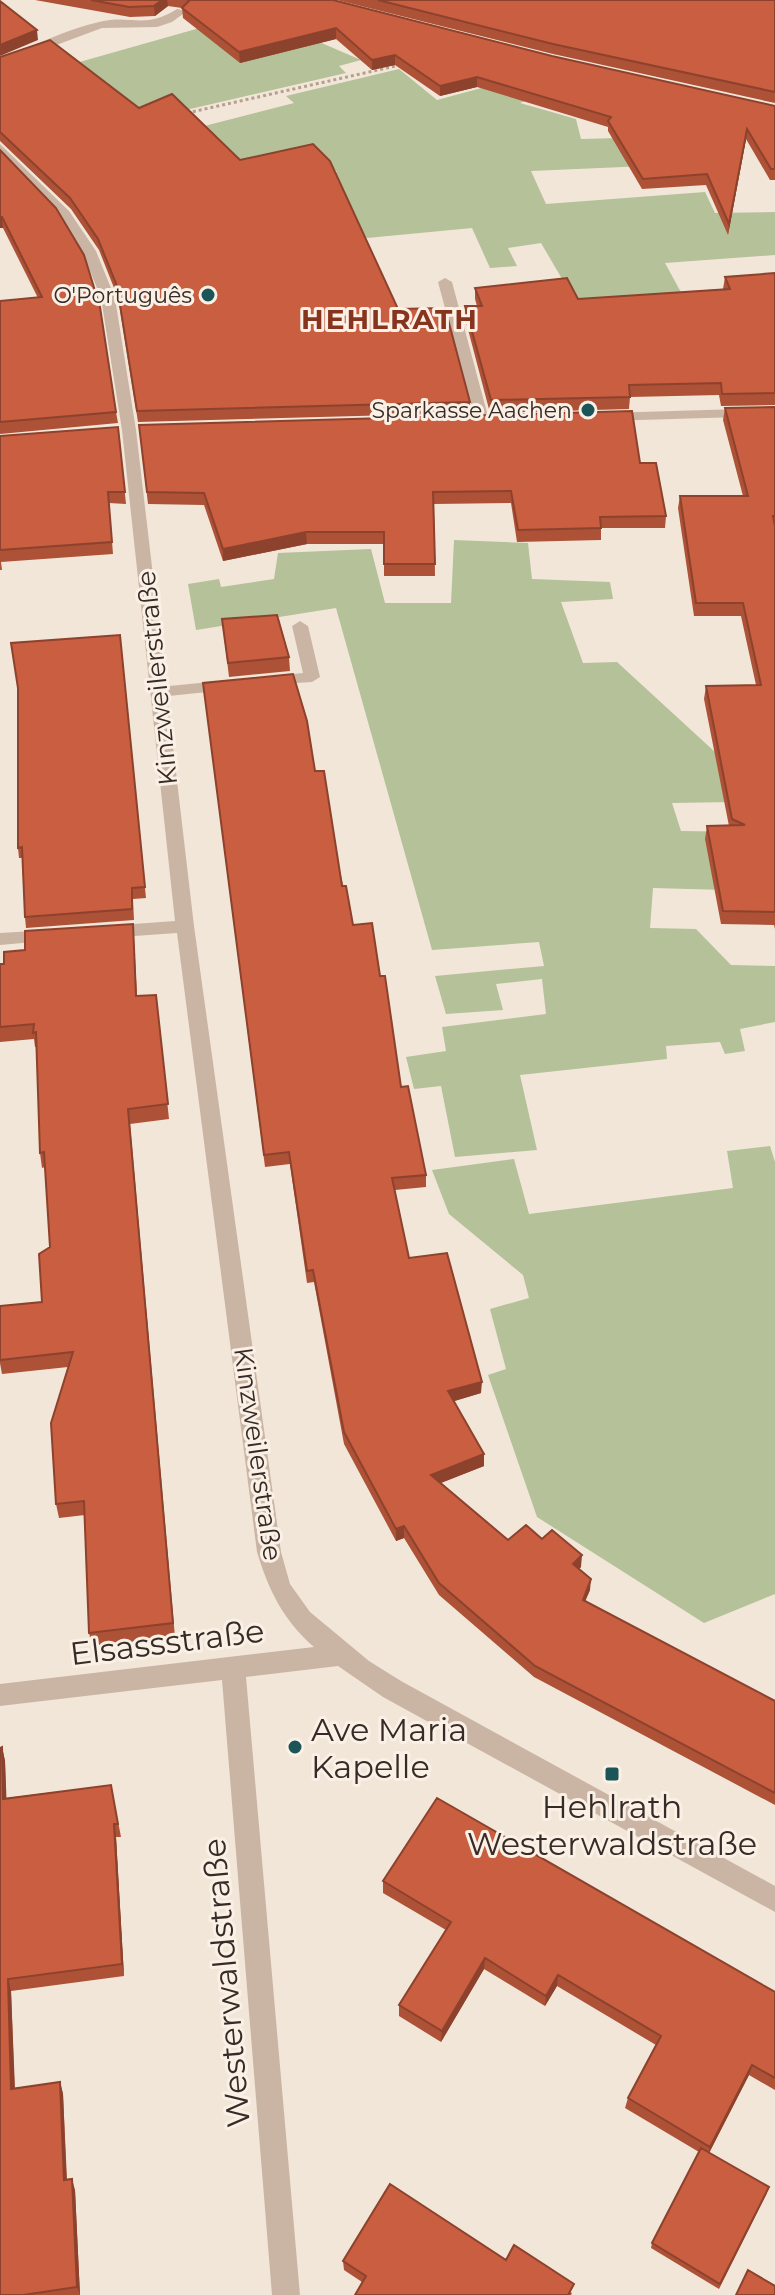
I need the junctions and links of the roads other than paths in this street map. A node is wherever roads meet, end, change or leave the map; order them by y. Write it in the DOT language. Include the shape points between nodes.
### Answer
graph roads {
  1 [pos="181,11"];
  2 [pos="0,63"];
  3 [pos="0,148"];
  4 [pos="445,282"];
  5 [pos="775,412"];
  6 [pos="590,417"];
  7 [pos="482,420"];
  8 [pos="300,626"];
  9 [pos="159,692"];
  10 [pos="185,926"];
  11 [pos="93,933"];
  12 [pos="62,935"];
  13 [pos="0,939"];
  14 [pos="341,1655"];
  15 [pos="233,1666"];
  16 [pos="0,1695"];
  17 [pos="775,1900"];
  18 [pos="286,2295"];
  1 -- 2 [label="street" via="151,27 101,24"];
  3 -- 9 [label="street, Kinzweilerstraße" via="64,214 89,251 108,298 130,430"];
  4 -- 7 [label="street"];
  5 -- 6 [label="street"];
  8 -- 9 [label="street" via="312,677"];
  9 -- 10 [label="street, Kinzweilerstraße"];
  10 -- 11 [label="street"];
  10 -- 14 [label="street, Kinzweilerstraße" via="269,1552 280,1589"];
  12 -- 13 [label="street"];
  14 -- 15 [label="street, Elsassstraße"];
  14 -- 17 [label="street, Kinzweilerstraße" via="392,1689"];
  15 -- 16 [label="street, Elsassstraße"];
  15 -- 18 [label="street, Westerwaldstraße"];
}
